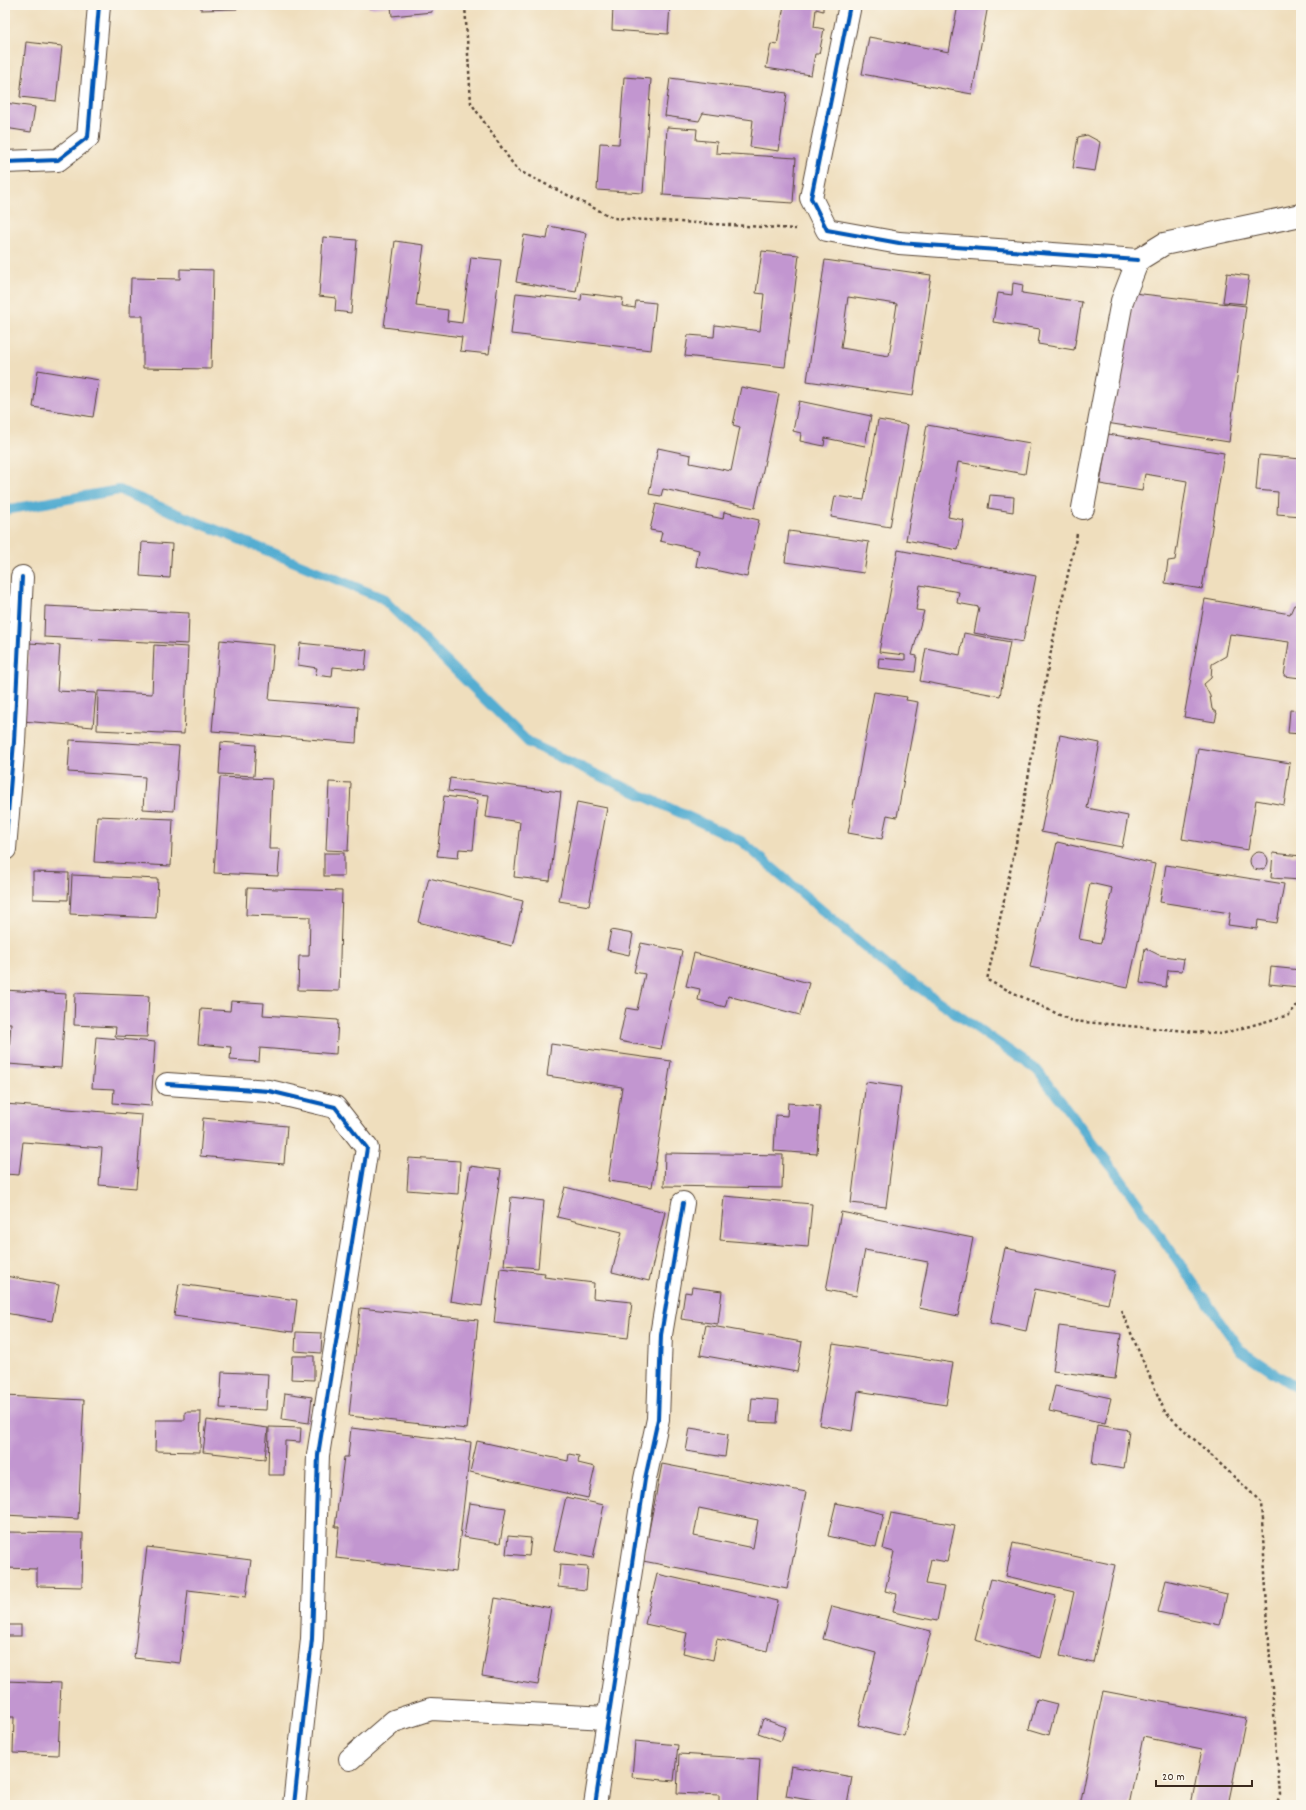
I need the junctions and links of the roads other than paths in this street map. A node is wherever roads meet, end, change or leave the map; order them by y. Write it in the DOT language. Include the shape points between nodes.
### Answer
graph roads {
  1 [pos="99,5"];
  2 [pos="850,5"];
  3 [pos="5,162"];
  4 [pos="1301,216"];
  5 [pos="1138,260"];
  6 [pos="1083,508"];
  7 [pos="22,577"];
  8 [pos="5,849"];
  9 [pos="167,1084"];
  10 [pos="683,1203"];
  11 [pos="608,1718"];
  12 [pos="350,1759"];
  13 [pos="294,1805"];
  14 [pos="595,1805"];
  1 -- 3 [label="street" via="88,137 58,160"];
  2 -- 5 [label="street" via="811,198 827,230 899,243"];
  4 -- 5 [label="street" via="1164,244"];
  5 -- 6 [label="street" via="1122,301"];
  7 -- 8 [label="street" via="14,742"];
  9 -- 13 [label="street" via="269,1091 334,1108 367,1148 318,1455 312,1639"];
  10 -- 11 [label="street" via="661,1335 658,1419 645,1479"];
  11 -- 12 [label="street" via="431,1709 394,1721"];
  11 -- 14 [label="street"];
}
